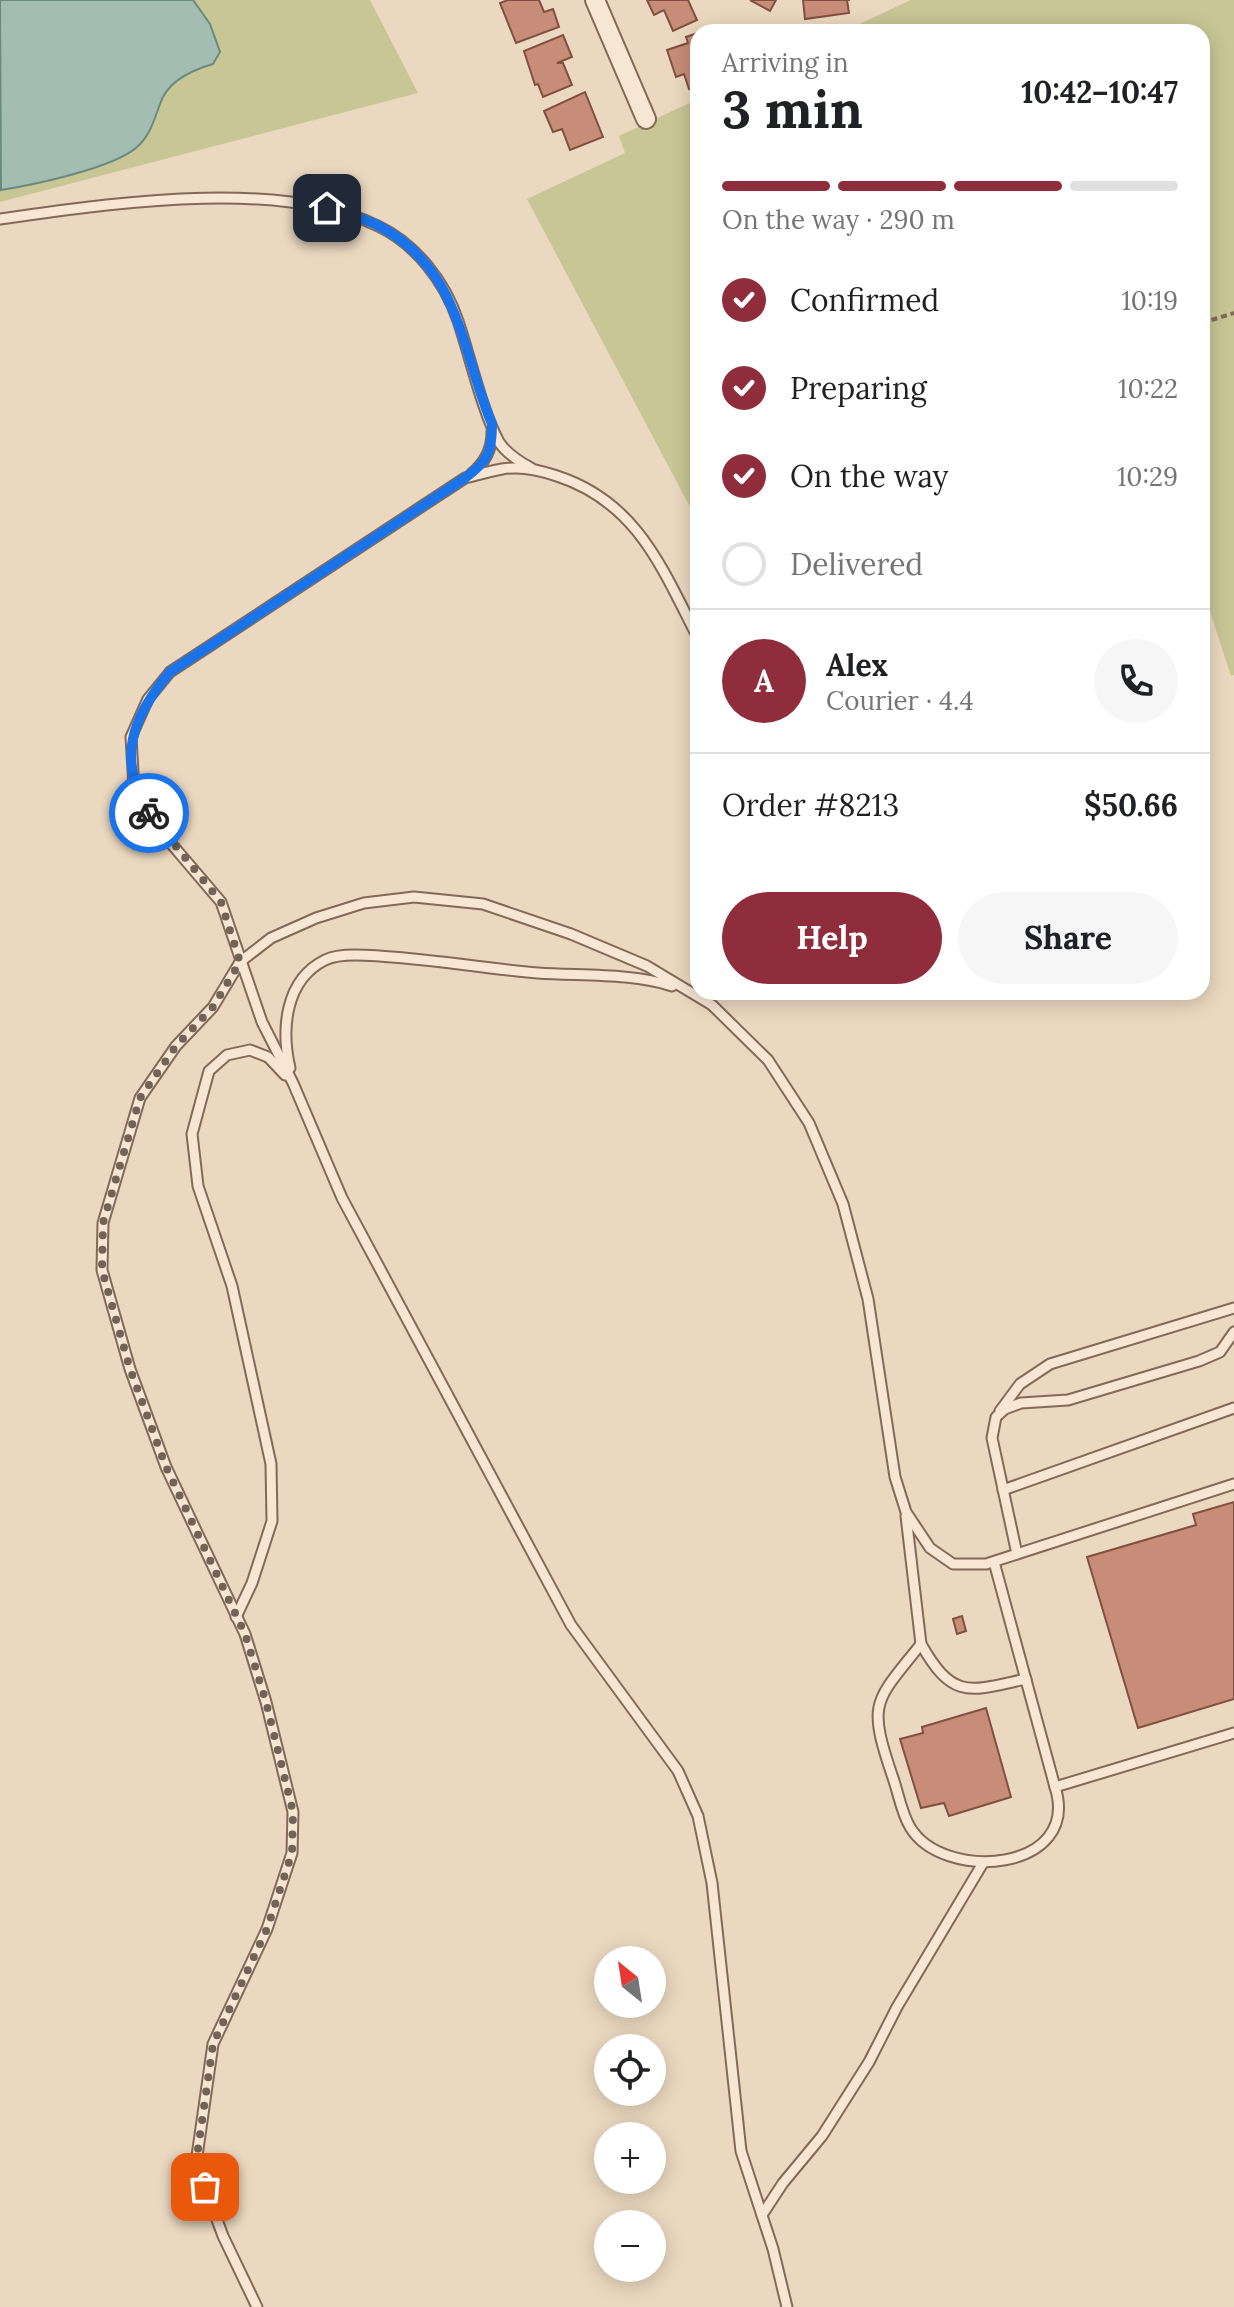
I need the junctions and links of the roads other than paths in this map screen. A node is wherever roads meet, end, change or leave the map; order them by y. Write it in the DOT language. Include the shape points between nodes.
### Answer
graph roads {
  1 [pos="595,0"];
  2 [pos="646,119"];
  3 [pos="0,219"];
  4 [pos="492,424"];
  5 [pos="534,470"];
  6 [pos="465,478"];
  7 [pos="690,622"];
  8 [pos="240,962"];
  9 [pos="689,991"];
  10 [pos="704,1000"];
  11 [pos="293,1083"];
  12 [pos="1234,1308"];
  13 [pos="1234,1332"];
  14 [pos="1234,1408"];
  15 [pos="996,1417"];
  16 [pos="1234,1484"];
  17 [pos="1003,1490"];
  18 [pos="906,1512"];
  19 [pos="1017,1554"];
  20 [pos="994,1562"];
  21 [pos="236,1617"];
  22 [pos="921,1644"];
  23 [pos="1026,1679"];
  24 [pos="1234,1733"];
  25 [pos="1055,1787"];
  26 [pos="983,1863"];
  27 [pos="762,2215"];
  28 [pos="257,2307"];
  29 [pos="787,2307"];
  1 -- 2 [label="street"];
  3 -- 4 [label="lane" via="109,204 252,199 327,208 380,226 421,257 450,297"];
  4 -- 5 [label="lane" via="500,444"];
  4 -- 6 [label="lane" via="484,464"];
  5 -- 6 [label="lane" via="504,468"];
  5 -- 7 [label="lane" via="583,484 631,521 655,553"];
  6 -- 8 [label="lane" via="170,672 148,699 131,737 134,789 157,827 221,902"];
  8 -- 9 [label="lane" via="271,938 316,918 364,903 414,897 483,904 647,966"];
  8 -- 11 [label="lane"];
  8 -- 21 [label="lane" via="213,1007 176,1046 140,1098 103,1223 102,1270 166,1467"];
  9 -- 11 [label="lane" via="631,978 352,954 327,959 293,992 286,1051"];
  10 -- 18 [label="lane" via="768,1060 809,1123 843,1204 868,1299 895,1477"];
  11 -- 21 [label="lane" via="268,1057 250,1050 227,1055 209,1071 192,1134 198,1186 232,1286 271,1464 272,1521"];
  11 -- 27 [label="lane" via="342,1198 571,1625 678,1771 698,1816 712,1883 741,2151"];
  12 -- 15 [label="lane" via="1050,1364 1020,1384"];
  13 -- 15 [label="lane" via="1220,1352 1199,1361 1068,1400 1021,1403"];
  14 -- 17 [label="lane"];
  15 -- 17 [label="lane" via="992,1438"];
  16 -- 19 [label="lane"];
  17 -- 19 [label="lane"];
  18 -- 20 [label="lane" via="930,1548 953,1564"];
  18 -- 22 [label="lane"];
  19 -- 20 [label="lane"];
  20 -- 23 [label="lane"];
  21 -- 28 [label="lane" via="266,1702 293,1812 292,1853 267,1929 213,2044 196,2163"];
  22 -- 23 [label="lane" via="952,1684 976,1690"];
  22 -- 26 [label="lane" via="877,1706 877,1730 910,1827 923,1841 956,1858"];
  23 -- 25 [label="lane"];
  24 -- 25 [label="lane"];
  25 -- 26 [label="lane" via="1059,1814 1044,1843 1006,1860"];
  26 -- 27 [label="lane" via="869,2062"];
  27 -- 29 [label="lane"];
}
